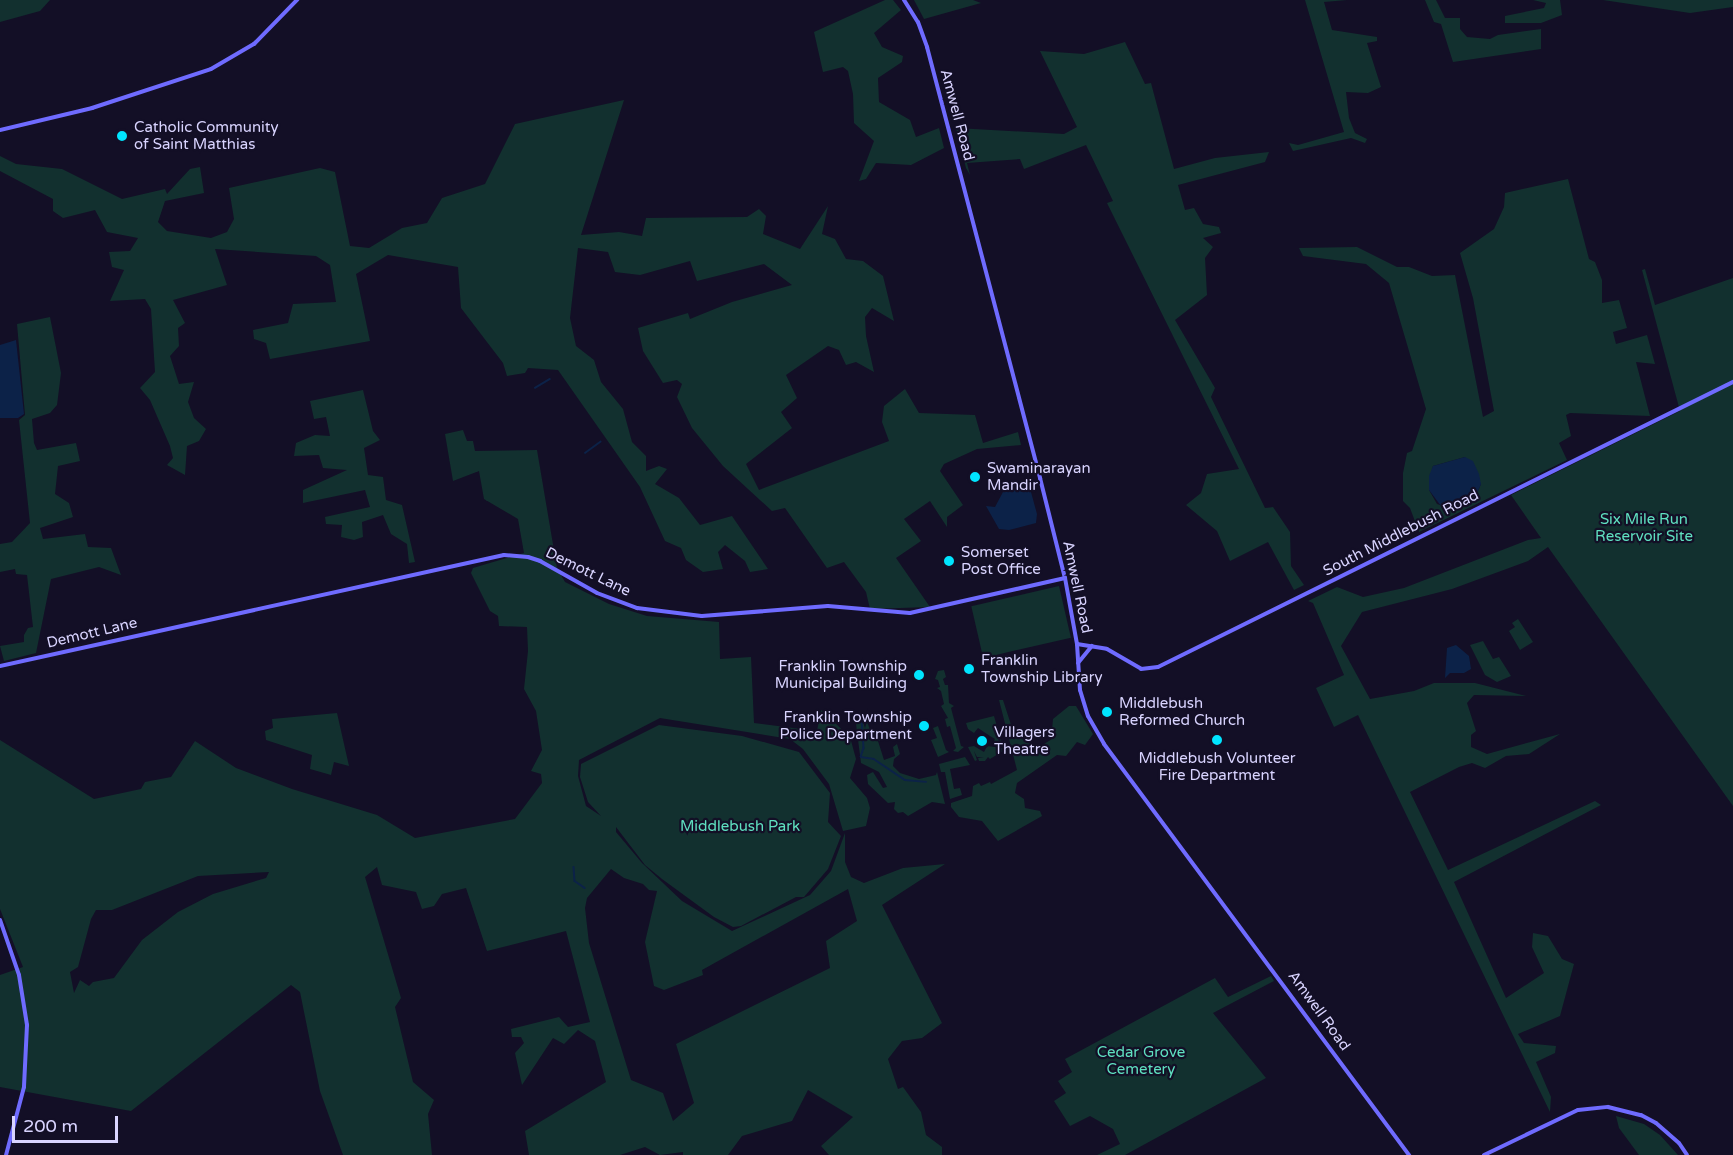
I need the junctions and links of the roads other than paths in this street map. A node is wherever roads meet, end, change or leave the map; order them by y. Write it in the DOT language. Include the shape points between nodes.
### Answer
graph roads {
  1 [pos="297,0"];
  2 [pos="904,0"];
  3 [pos="0,130"];
  4 [pos="1733,382"];
  5 [pos="1065,578"];
  6 [pos="1077,644"];
  7 [pos="1092,646"];
  8 [pos="1078,664"];
  9 [pos="0,666"];
  10 [pos="0,920"];
  11 [pos="1407,1154"];
  12 [pos="6,1155"];
  13 [pos="1484,1155"];
  14 [pos="1687,1155"];
  1 -- 3 [label="street" via="254,44 211,69 66,115"];
  2 -- 5 [label="street, Amwell Road" via="927,47"];
  4 -- 7 [label="street, South Middlebush Road" via="1158,667 1142,669 1116,653"];
  5 -- 6 [label="street, Amwell Road"];
  5 -- 9 [label="street, Demott Lane" via="910,613 828,606 702,615 637,608 597,593 540,561 504,555"];
  6 -- 7 [label="street, South Middlebush Road"];
  6 -- 8 [label="street, Amwell Road"];
  7 -- 8 [label="street"];
  8 -- 11 [label="street, Amwell Road" via="1083,702 1097,734"];
  10 -- 12 [label="street" via="20,975 27,1025 24,1087"];
  13 -- 14 [label="street" via="1578,1110 1608,1107 1633,1112 1656,1123"];
}
